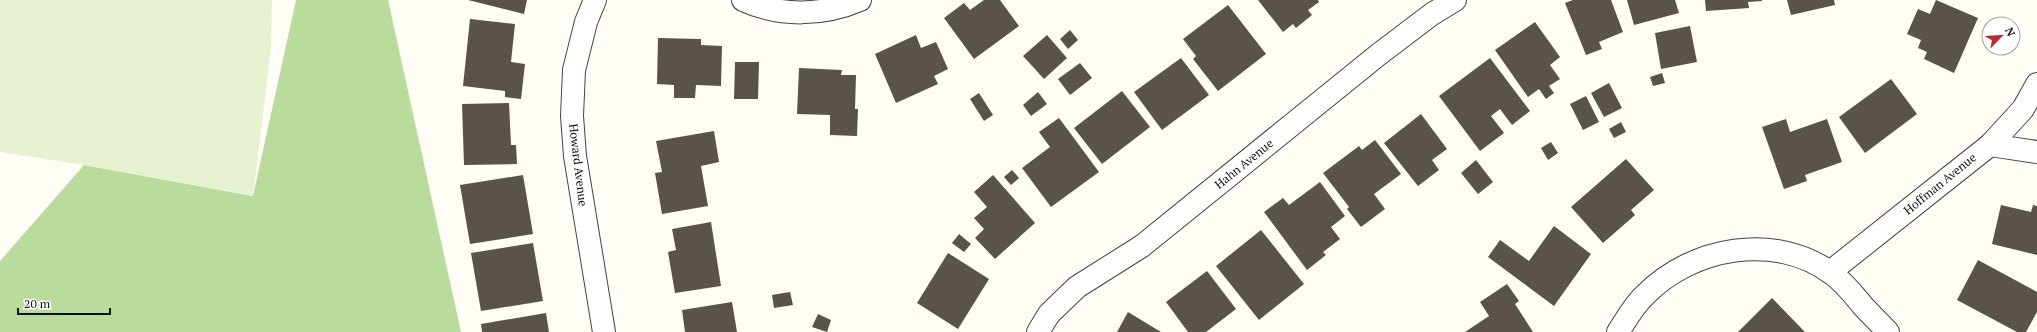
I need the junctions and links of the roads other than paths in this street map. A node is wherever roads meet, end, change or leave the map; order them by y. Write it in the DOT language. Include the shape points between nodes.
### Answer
graph roads {
  1 [pos="595,0"];
  2 [pos="743,0"];
  3 [pos="860,0"];
  4 [pos="1456,0"];
  5 [pos="2037,84"];
  6 [pos="1990,145"];
  7 [pos="2037,152"];
  8 [pos="1830,272"];
  9 [pos="604,332"];
  10 [pos="1038,332"];
  11 [pos="1618,332"];
  12 [pos="1888,332"];
  1 -- 9 [label="street, Howard Avenue" via="586,22 574,70 572,116 575,156"];
  2 -- 3 [label="street" via="773,11 807,13 843,7"];
  4 -- 10 [label="street, Hahn Avenue" via="1432,14 1378,55 1142,246 1077,287 1049,314"];
  5 -- 6 [label="street, Hoffman Avenue" via="2023,109"];
  6 -- 7 [label="street"];
  6 -- 8 [label="street, Hoffman Avenue"];
  8 -- 11 [label="street" via="1807,259 1778,251 1732,250 1698,259 1670,274 1644,295"];
  8 -- 12 [label="street" via="1845,283"];
}
